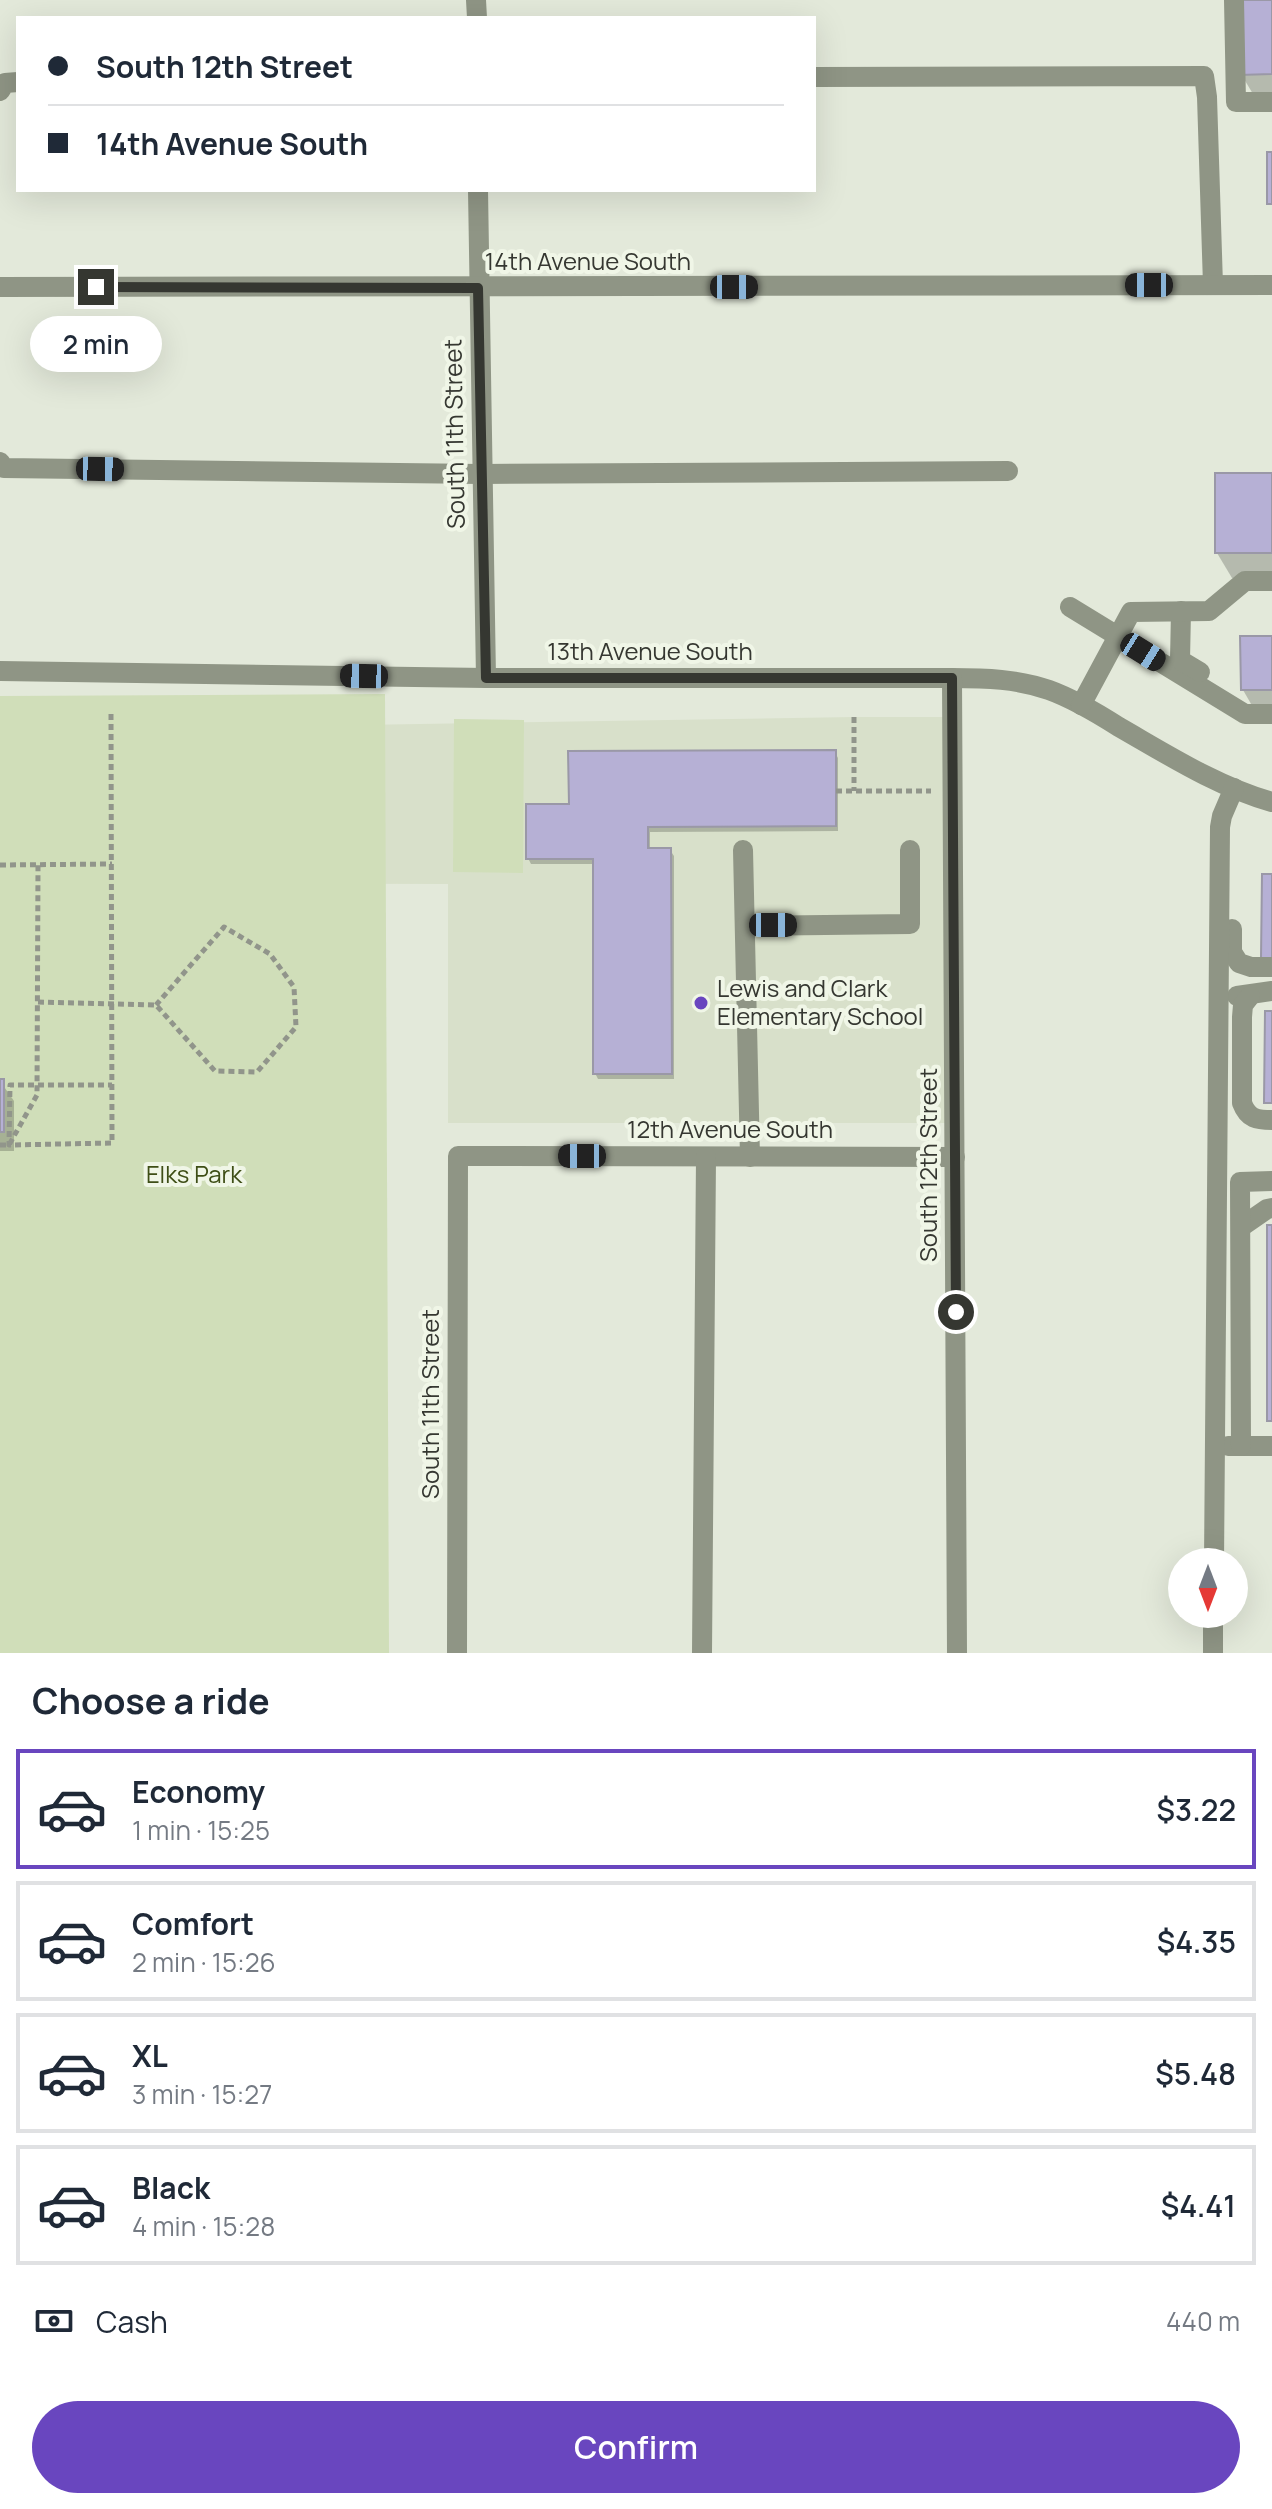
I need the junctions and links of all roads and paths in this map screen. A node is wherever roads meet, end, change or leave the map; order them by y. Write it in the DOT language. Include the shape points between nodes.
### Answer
graph roads {
  1 [pos="1234,0"];
  2 [pos="816,77"];
  3 [pos="16,82"];
  4 [pos="0,91"];
  5 [pos="1272,102"];
  6 [pos="478,192"];
  7 [pos="1213,285"];
  8 [pos="1272,285"];
  9 [pos="0,287"];
  10 [pos="478,288"];
  11 [pos="0,462"];
  12 [pos="1008,471"];
  13 [pos="481,474"];
  14 [pos="1272,581"];
  15 [pos="1070,607"];
  16 [pos="1181,611"];
  17 [pos="1118,636"];
  18 [pos="0,671"];
  19 [pos="486,678"];
  20 [pos="952,678"];
  21 [pos="1272,702"];
  22 [pos="1081,705"];
  23 [pos="111,714"];
  24 [pos="1272,714"];
  25 [pos="854,717"];
  26 [pos="1234,788"];
  27 [pos="836,791"];
  28 [pos="854,791"];
  29 [pos="952,792"];
  30 [pos="1272,802"];
  31 [pos="743,850"];
  32 [pos="910,850"];
  33 [pos="112,864"];
  34 [pos="0,865"];
  35 [pos="38,865"];
  36 [pos="1220,895"];
  37 [pos="746,926"];
  38 [pos="1272,967"];
  39 [pos="1272,991"];
  40 [pos="1220,996"];
  41 [pos="1250,996"];
  42 [pos="38,1002"];
  43 [pos="113,1004"];
  44 [pos="156,1005"];
  45 [pos="37,1085"];
  46 [pos="112,1085"];
  47 [pos="1219,1109"];
  48 [pos="1244,1109"];
  49 [pos="1272,1120"];
  50 [pos="0,1145"];
  51 [pos="9,1145"];
  52 [pos="458,1156"];
  53 [pos="706,1157"];
  54 [pos="750,1157"];
  55 [pos="955,1157"];
  56 [pos="1272,1181"];
  57 [pos="1272,1208"];
  58 [pos="1241,1227"];
  59 [pos="1215,1446"];
  60 [pos="1241,1446"];
  61 [pos="1272,1446"];
  62 [pos="1214,1548"];
  63 [pos="1213,1628"];
  64 [pos="457,1653"];
  65 [pos="702,1653"];
  66 [pos="957,1653"];
  67 [pos="1213,1653"];
  1 -- 5 [label="street" via="1236,102"];
  2 -- 7 [label="street" via="1204,76"];
  3 -- 4 [label="street" via="5,83"];
  6 -- 10 [label="street, South 11th Street"];
  7 -- 8 [label="street, 14th Avenue South"];
  7 -- 10 [label="street, 14th Avenue South"];
  9 -- 10 [label="street, 14th Avenue South"];
  10 -- 13 [label="street, South 11th Street"];
  11 -- 13 [label="street" via="4,468"];
  12 -- 13 [label="street"];
  13 -- 19 [label="street, South 11th Street"];
  14 -- 16 [label="street" via="1245,581 1209,611"];
  15 -- 17 [label="street"];
  16 -- 17 [label="street" via="1131,612"];
  16 -- 21 [label="street" via="1180,660 1244,700"];
  17 -- 22 [label="street"];
  17 -- 24 [label="street" via="1245,714"];
  18 -- 19 [label="street, 13th Avenue South"];
  19 -- 20 [label="street, 13th Avenue South"];
  20 -- 22 [label="street, 13th Avenue South" via="1019,682"];
  20 -- 29 [label="street, South 12th Street"];
  22 -- 26 [label="street, 13th Avenue South"];
  23 -- 33 [label="path"];
  25 -- 28 [label="path"];
  26 -- 30 [label="street, 13th Avenue South"];
  26 -- 36 [label="street" via="1220,827"];
  27 -- 28 [label="path"];
  28 -- 29 [label="path"];
  29 -- 55 [label="street, South 12th Street"];
  31 -- 37 [label="street"];
  32 -- 37 [label="street" via="910,924"];
  33 -- 35 [label="path"];
  33 -- 43 [label="path"];
  34 -- 35 [label="path"];
  35 -- 42 [label="path"];
  36 -- 38 [label="street" via="1232,909 1232,952 1239,963"];
  36 -- 40 [label="street"];
  37 -- 54 [label="street"];
  39 -- 41 [label="street"];
  40 -- 41 [label="street"];
  40 -- 47 [label="street"];
  41 -- 48 [label="street" via="1242,1017"];
  42 -- 43 [label="path"];
  42 -- 45 [label="path"];
  43 -- 44 [label="path"];
  43 -- 46 [label="path"];
  44 -- 44 [label="path" via="224,927 270,954 294,987 296,1027 257,1072 215,1071"];
  45 -- 46 [label="path"];
  45 -- 51 [label="path" via="37,1095"];
  45 -- 51 [label="path" via="10,1085"];
  46 -- 51 [label="path" via="112,1143"];
  47 -- 48 [label="street"];
  47 -- 59 [label="street"];
  48 -- 49 [label="street" via="1257,1120"];
  50 -- 51 [label="path"];
  52 -- 53 [label="street, 12th Avenue South"];
  52 -- 64 [label="street, South 11th Street"];
  53 -- 54 [label="street, 12th Avenue South"];
  53 -- 65 [label="street"];
  54 -- 55 [label="street, 12th Avenue South"];
  55 -- 66 [label="street, South 12th Street"];
  56 -- 58 [label="street" via="1240,1182"];
  57 -- 58 [label="street"];
  58 -- 60 [label="street"];
  59 -- 60 [label="street"];
  59 -- 62 [label="street"];
  60 -- 61 [label="street"];
  63 -- 67 [label="street"];
}
